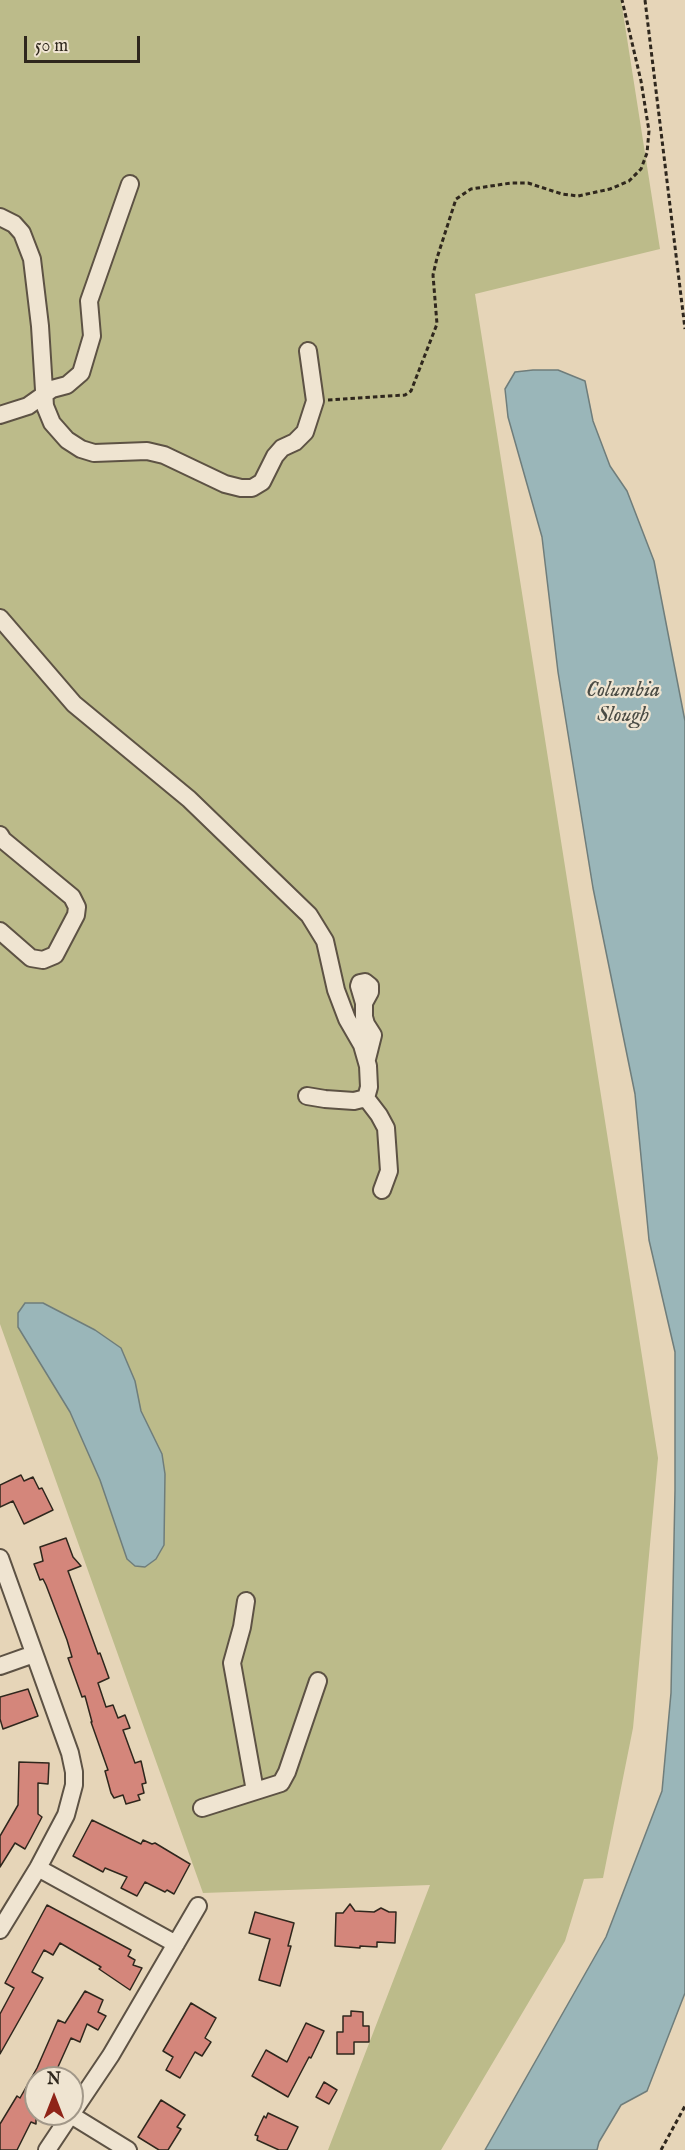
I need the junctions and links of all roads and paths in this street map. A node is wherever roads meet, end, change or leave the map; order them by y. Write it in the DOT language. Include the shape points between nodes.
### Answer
graph roads {
  1 [pos="622,0"];
  2 [pos="645,0"];
  3 [pos="130,184"];
  4 [pos="0,217"];
  5 [pos="685,329"];
  6 [pos="308,351"];
  7 [pos="44,395"];
  8 [pos="315,401"];
  9 [pos="0,415"];
  10 [pos="0,618"];
  11 [pos="0,835"];
  12 [pos="0,931"];
  13 [pos="364,1003"];
  14 [pos="366,1060"];
  15 [pos="307,1096"];
  16 [pos="366,1098"];
  17 [pos="382,1190"];
  18 [pos="0,1558"];
  19 [pos="246,1601"];
  20 [pos="34,1654"];
  21 [pos="0,1666"];
  22 [pos="318,1681"];
  23 [pos="255,1791"];
  24 [pos="202,1808"];
  25 [pos="38,1868"];
  26 [pos="198,1906"];
  27 [pos="0,1930"];
  28 [pos="176,1944"];
  29 [pos="84,2095"];
  30 [pos="685,2106"];
  31 [pos="84,2122"];
  32 [pos="63,2126"];
  33 [pos="47,2150"];
  34 [pos="128,2150"];
  35 [pos="661,2150"];
  1 -- 8 [label="path" via="649,131 641,169 629,181 578,196 528,183 471,189 456,200 440,248 433,275 437,324 411,391 405,395"];
  2 -- 5 [label="path"];
  3 -- 7 [label="street" via="89,301 92,336 81,373 67,385"];
  4 -- 7 [label="street" via="22,233 32,259"];
  6 -- 8 [label="street"];
  7 -- 8 [label="street" via="52,423 81,449 94,453 156,453 241,488 262,483 275,456 305,432"];
  7 -- 9 [label="street" via="28,406"];
  10 -- 14 [label="street" via="74,704 189,799 309,915 325,940 336,990"];
  11 -- 12 [label="street" via="72,897 77,907 55,955 44,960 31,958"];
  13 -- 14 [label="street" via="364,1021 373,1035"];
  14 -- 16 [label="street"];
  15 -- 16 [label="street" via="345,1101"];
  16 -- 17 [label="street" via="386,1128 389,1171"];
  18 -- 20 [label="street"];
  19 -- 23 [label="street" via="232,1663"];
  20 -- 21 [label="street"];
  20 -- 25 [label="street" via="70,1753 74,1779 71,1803"];
  22 -- 23 [label="street" via="287,1772 281,1782"];
  23 -- 24 [label="street"];
  25 -- 27 [label="street"];
  25 -- 28 [label="street"];
  26 -- 28 [label="street"];
  28 -- 29 [label="street"];
  30 -- 35 [label="path"];
  31 -- 34 [label="street"];
  32 -- 33 [label="street"];
}
